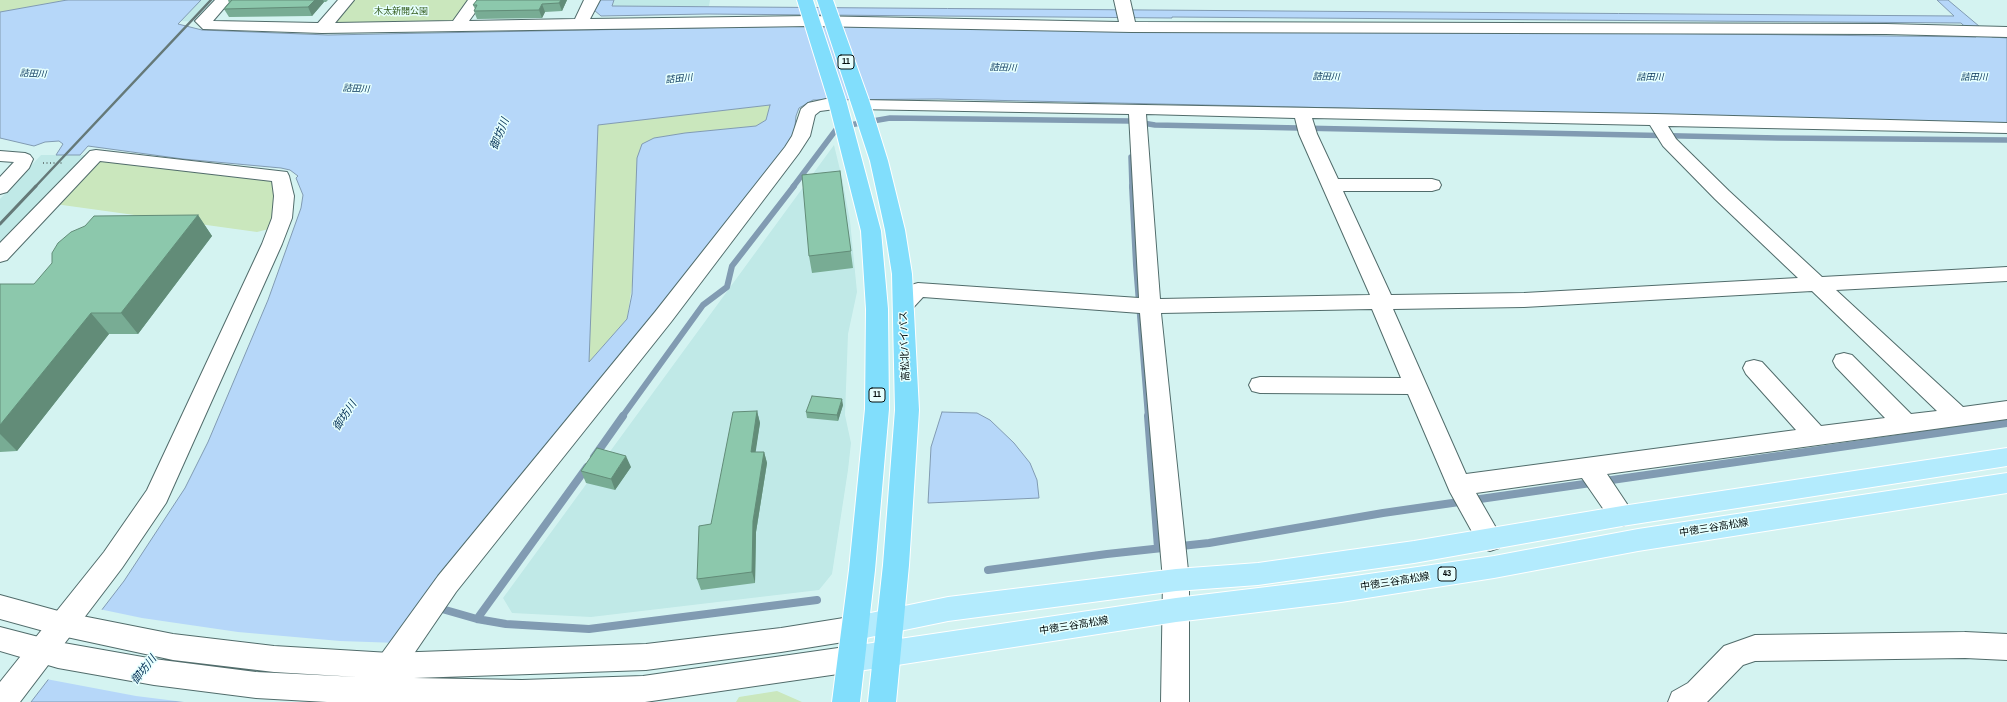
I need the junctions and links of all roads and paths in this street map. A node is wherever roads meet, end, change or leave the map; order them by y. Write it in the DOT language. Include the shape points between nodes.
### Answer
graph roads {
  1 [pos="223,0"];
  2 [pos="346,0"];
  3 [pos="476,0"];
  4 [pos="592,0"];
  5 [pos="808,13"];
  6 [pos="828,13"];
  7 [pos="1126,14"];
  8 [pos="580,24"];
  9 [pos="458,26"];
  10 [pos="322,28"];
  11 [pos="2007,32"];
  12 [pos="837,104"];
  13 [pos="861,104"];
  14 [pos="1138,119"];
  15 [pos="1305,123"];
  16 [pos="1661,130"];
  17 [pos="2005,130"];
  18 [pos="0,156"];
  19 [pos="89,162"];
  20 [pos="23,164"];
  21 [pos="1331,184"];
  22 [pos="1432,185"];
  23 [pos="0,188"];
  24 [pos="0,255"];
  25 [pos="2007,274"];
  26 [pos="1816,284"];
  27 [pos="1382,302"];
  28 [pos="904,306"];
  29 [pos="1150,306"];
  30 [pos="1844,361"];
  31 [pos="1754,368"];
  32 [pos="1260,386"];
  33 [pos="1416,386"];
  34 [pos="2007,410"];
  35 [pos="1960,417"];
  36 [pos="1906,425"];
  37 [pos="1816,437"];
  38 [pos="2007,457"];
  39 [pos="1589,468"];
  40 [pos="2007,483"];
  41 [pos="1459,484"];
  42 [pos="1615,507"];
  43 [pos="1490,540"];
  44 [pos="1173,557"];
  45 [pos="0,607"];
  46 [pos="1176,610"];
  47 [pos="890,620"];
  48 [pos="72,626"];
  49 [pos="856,628"];
  50 [pos="0,639"];
  51 [pos="2007,647"];
  52 [pos="50,653"];
  53 [pos="886,654"];
  54 [pos="852,659"];
  55 [pos="387,665"];
  56 [pos="367,695"];
  57 [pos="1696,698"];
  58 [pos="2,702"];
  59 [pos="846,702"];
  60 [pos="882,702"];
  61 [pos="1175,702"];
  1 -- 10 [label="street" via="203,21 209,26"];
  2 -- 10 [label="street"];
  3 -- 9 [label="street"];
  4 -- 8 [label="street"];
  5 -- 6 [label="street"];
  5 -- 8 [label="street"];
  5 -- 12 [label="highway, 11"];
  6 -- 7 [label="street"];
  6 -- 13 [label="highway, 高松北バイパス / 11"];
  7 -- 11 [label="street"];
  8 -- 9 [label="street"];
  9 -- 10 [label="street"];
  12 -- 49 [label="highway, 11" via="871,231 878,357 877,409"];
  12 -- 55 [label="street" via="814,107 807,113 801,136 788,155 658,324 447,584"];
  13 -- 14 [label="street"];
  13 -- 28 [label="highway, 高松北バイパス / 11" via="879,161 895,230"];
  14 -- 15 [label="street"];
  14 -- 29 [label="street"];
  15 -- 16 [label="street"];
  15 -- 21 [label="street"];
  16 -- 17 [label="street"];
  16 -- 26 [label="street"];
  18 -- 20 [label="street" via="19,157 24,159"];
  19 -- 20 [label="path"];
  19 -- 24 [label="street"];
  19 -- 48 [label="street" via="96,155 280,176 284,196 282,218 272,244 157,496"];
  20 -- 23 [label="street"];
  21 -- 22 [label="street"];
  21 -- 27 [label="street"];
  25 -- 26 [label="street"];
  26 -- 27 [label="street" via="1524,300"];
  26 -- 35 [label="street"];
  27 -- 29 [label="street"];
  27 -- 33 [label="street"];
  28 -- 29 [label="street" via="918,290"];
  28 -- 47 [label="highway, 高松北バイパス / 11" via="907,410"];
  29 -- 44 [label="street"];
  30 -- 36 [label="street"];
  31 -- 37 [label="street"];
  32 -- 33 [label="street"];
  33 -- 41 [label="street"];
  34 -- 35 [label="street"];
  35 -- 36 [label="street"];
  36 -- 37 [label="street"];
  37 -- 39 [label="street"];
  38 -- 42 [label="main road"];
  39 -- 41 [label="street"];
  39 -- 42 [label="street"];
  40 -- 46 [label="main road, 中徳三谷高松線 / 43" via="1638,540 1341,590"];
  41 -- 43 [label="street"];
  42 -- 43 [label="main road"];
  43 -- 44 [label="main road" via="1258,574"];
  44 -- 46 [label="street"];
  44 -- 47 [label="main road"];
  45 -- 48 [label="street"];
  46 -- 53 [label="main road, 中徳三谷高松線 / 43"];
  46 -- 61 [label="street"];
  47 -- 49 [label="main road"];
  47 -- 53 [label="highway, 高松北バイパス / 11"];
  48 -- 52 [label="street"];
  48 -- 55 [label="street" via="132,640 223,653"];
  49 -- 54 [label="highway, 11"];
  49 -- 55 [label="street" via="646,657"];
  50 -- 52 [label="street"];
  51 -- 57 [label="street" via="1965,645 1755,648 1734,655"];
  52 -- 56 [label="street" via="226,682"];
  52 -- 58 [label="street"];
  53 -- 54 [label="main road, 中徳三谷高松線 / 43"];
  53 -- 60 [label="highway, 高松北バイパス / 11"];
  54 -- 56 [label="street" via="643,689"];
  54 -- 59 [label="highway, 11"];
  55 -- 56 [label="street"];
}
